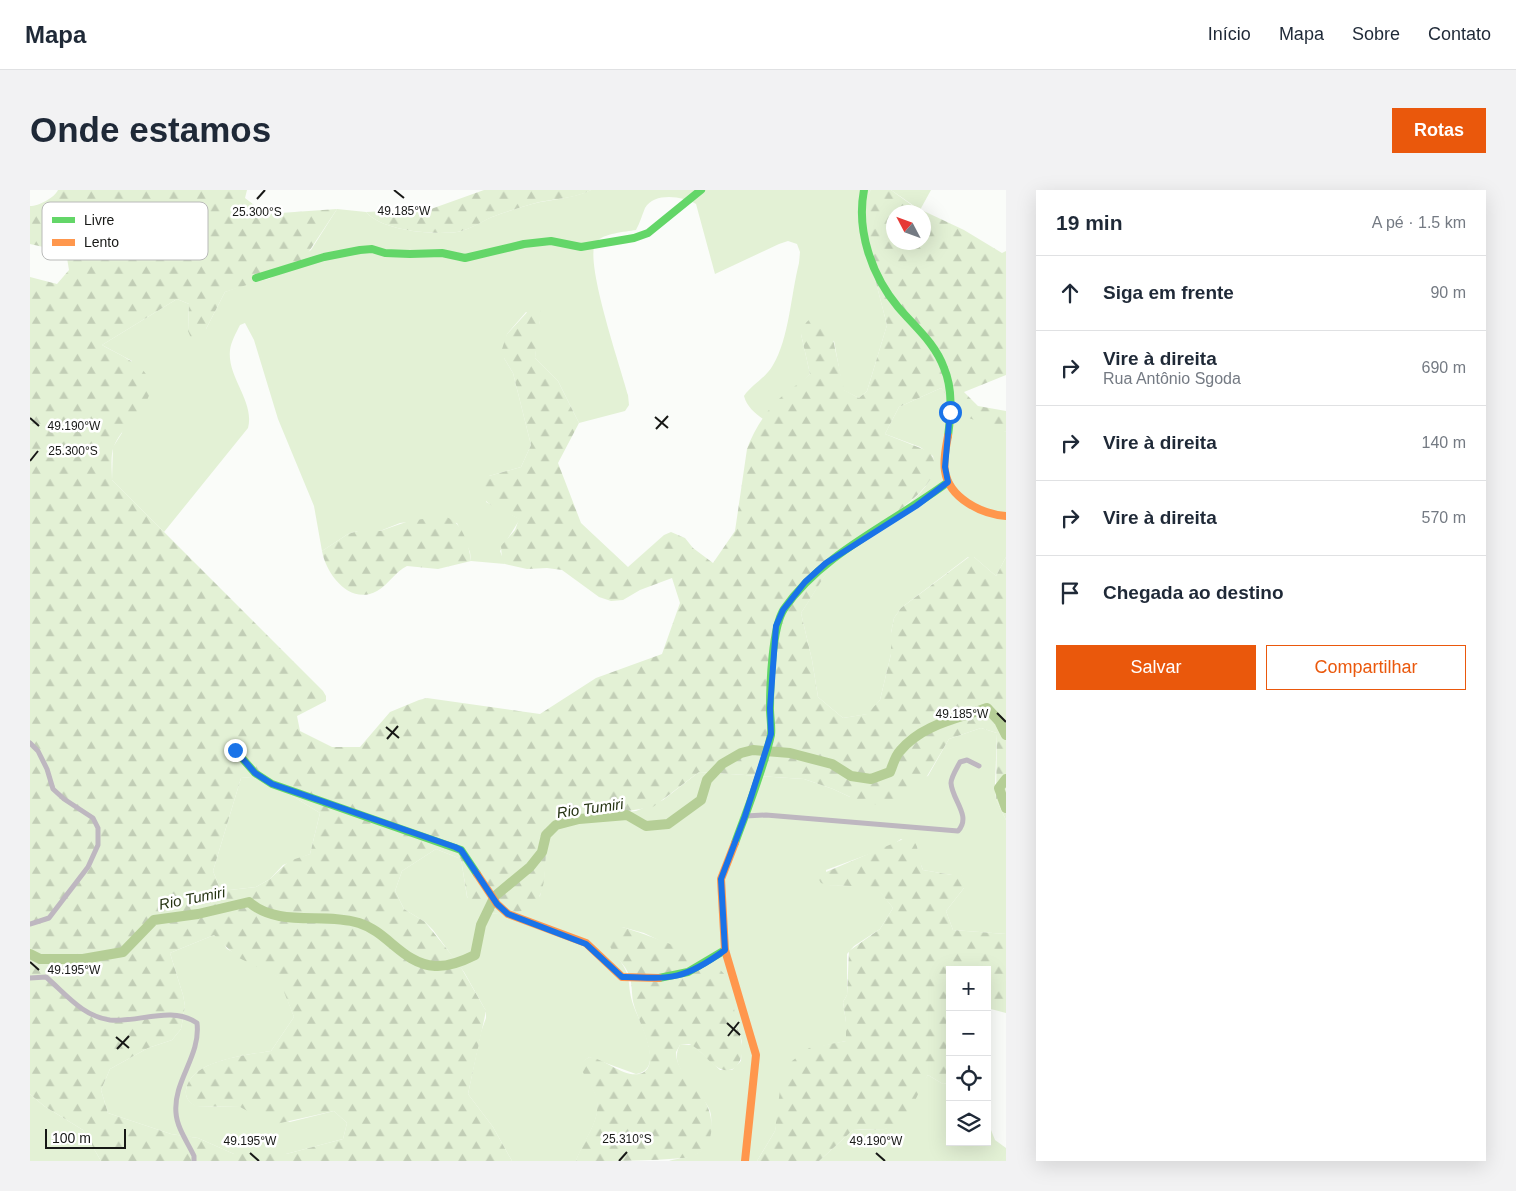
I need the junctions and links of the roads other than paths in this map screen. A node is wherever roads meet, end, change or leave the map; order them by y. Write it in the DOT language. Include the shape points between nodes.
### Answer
graph roads {
  1 [pos="701,190"];
  2 [pos="864,190"];
  3 [pos="256,278"];
  4 [pos="948,482"];
  5 [pos="1006,516"];
  6 [pos="30,743"];
  7 [pos="235,750"];
  8 [pos="978,766"];
  9 [pos="745,816"];
  10 [pos="30,924"];
  11 [pos="725,950"];
  12 [pos="30,978"];
  13 [pos="194,1161"];
  14 [pos="745,1161"];
  1 -- 3 [label="street" via="648,233 634,238 581,247 551,241 524,244 465,258 442,253 385,253 372,248 324,257"];
  2 -- 4 [label="street" via="862,224 868,255 896,305 933,346 948,377 950,412 945,467"];
  4 -- 5 [label="street" via="956,493 980,511"];
  4 -- 9 [label="street" via="826,563 805,582 783,610 776,626 771,734"];
  6 -- 10 [label="street" via="47,769 53,788 92,818 98,828 98,845 88,867 49,918"];
  7 -- 11 [label="street" via="255,773 272,784 461,850 497,904 508,914 586,944 622,977 678,977 696,970"];
  8 -- 9 [label="street" via="967,760 960,762 951,782 964,819 958,831"];
  9 -- 11 [label="street" via="721,879"];
  11 -- 14 [label="street" via="756,1055"];
  12 -- 13 [label="street" via="46,977 79,1008 110,1020 186,1015 197,1023 198,1037 176,1103 176,1115"];
}
